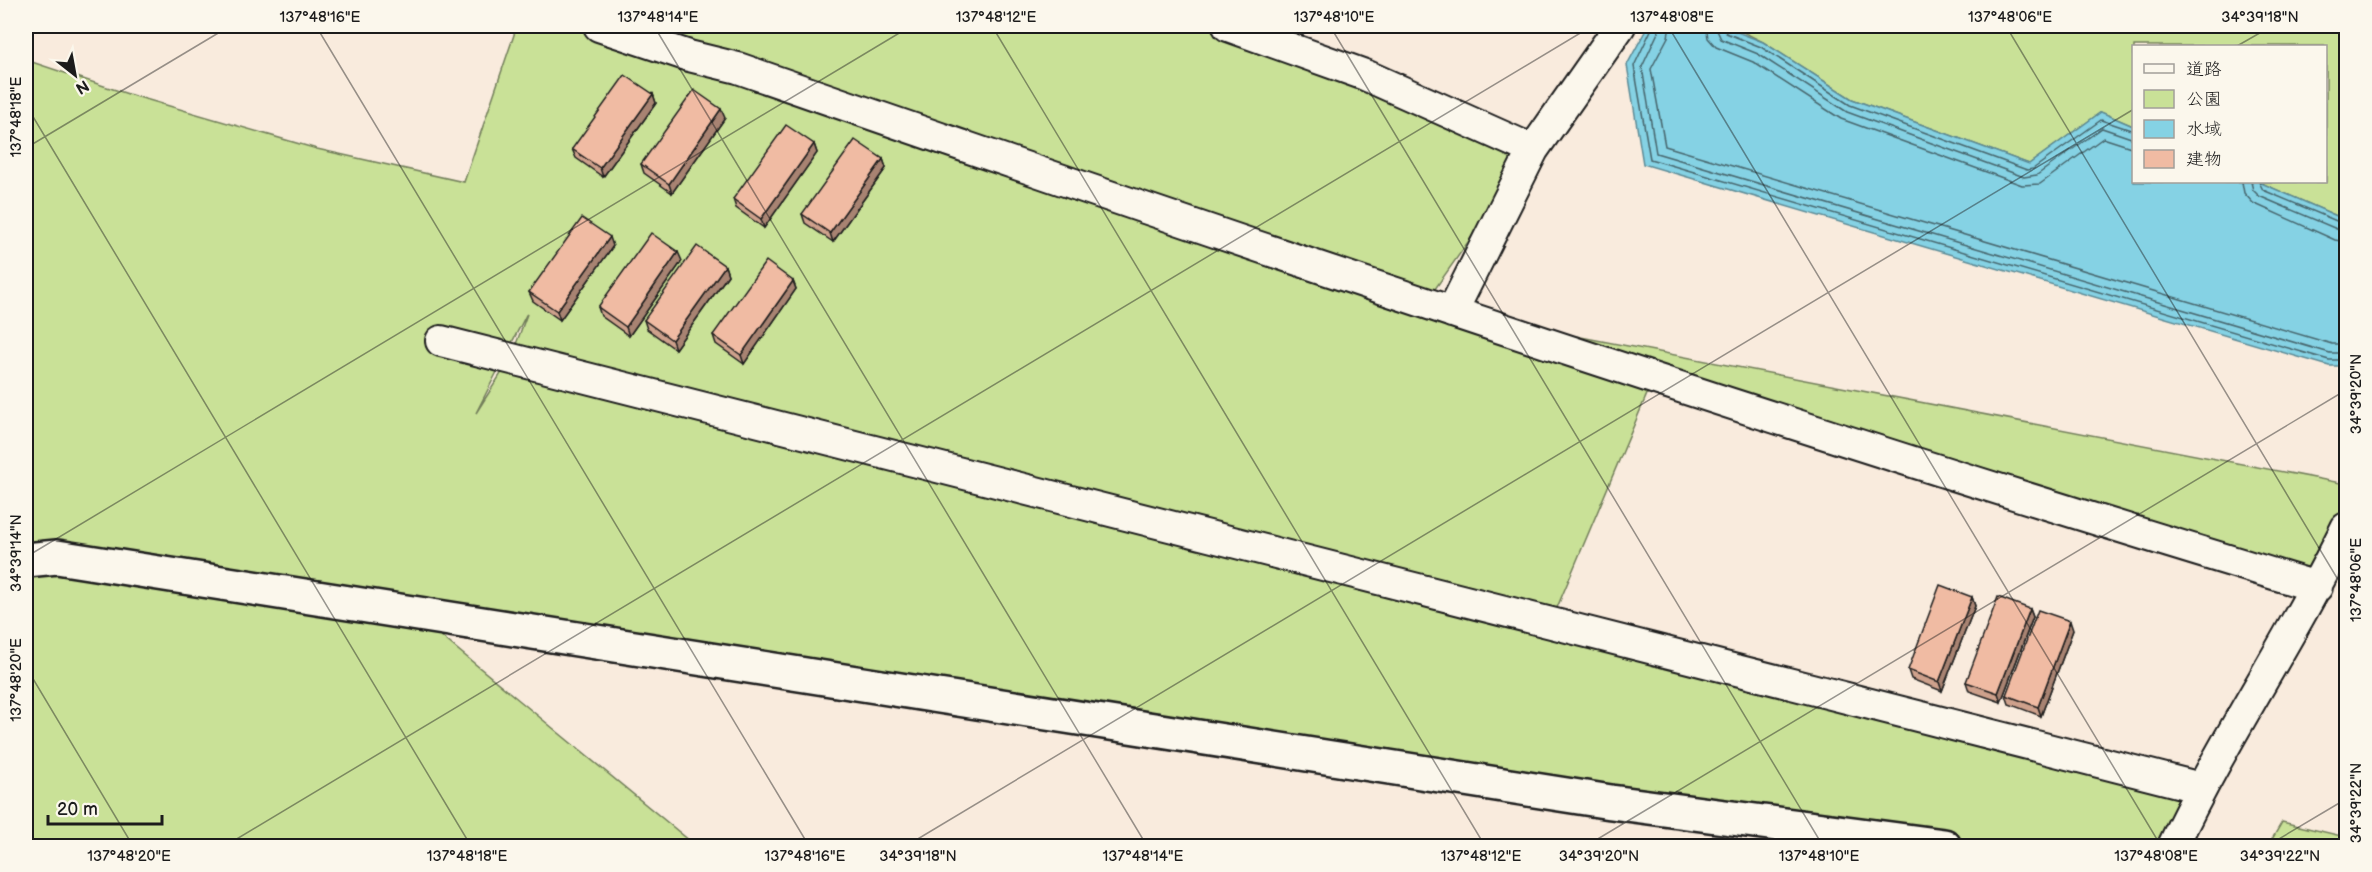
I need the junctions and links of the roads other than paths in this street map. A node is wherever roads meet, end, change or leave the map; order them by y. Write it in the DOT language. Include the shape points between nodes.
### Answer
graph roads {
  1 [pos="599,26"];
  2 [pos="1228,26"];
  3 [pos="1620,26"];
  4 [pos="1533,150"];
  5 [pos="1452,312"];
  6 [pos="441,341"];
  7 [pos="2346,528"];
  8 [pos="26,560"];
  9 [pos="2318,587"];
  10 [pos="2201,788"];
  11 [pos="1944,846"];
  12 [pos="2173,846"];
  1 -- 5 [label="street" via="738,68"];
  2 -- 4 [label="street" via="1365,75"];
  3 -- 4 [label="street"];
  4 -- 5 [label="street"];
  5 -- 9 [label="street" via="1653,380"];
  6 -- 10 [label="street"];
  7 -- 9 [label="street"];
  8 -- 11 [label="street" via="57,556 1611,802"];
  9 -- 10 [label="street"];
  10 -- 12 [label="street"];
}
